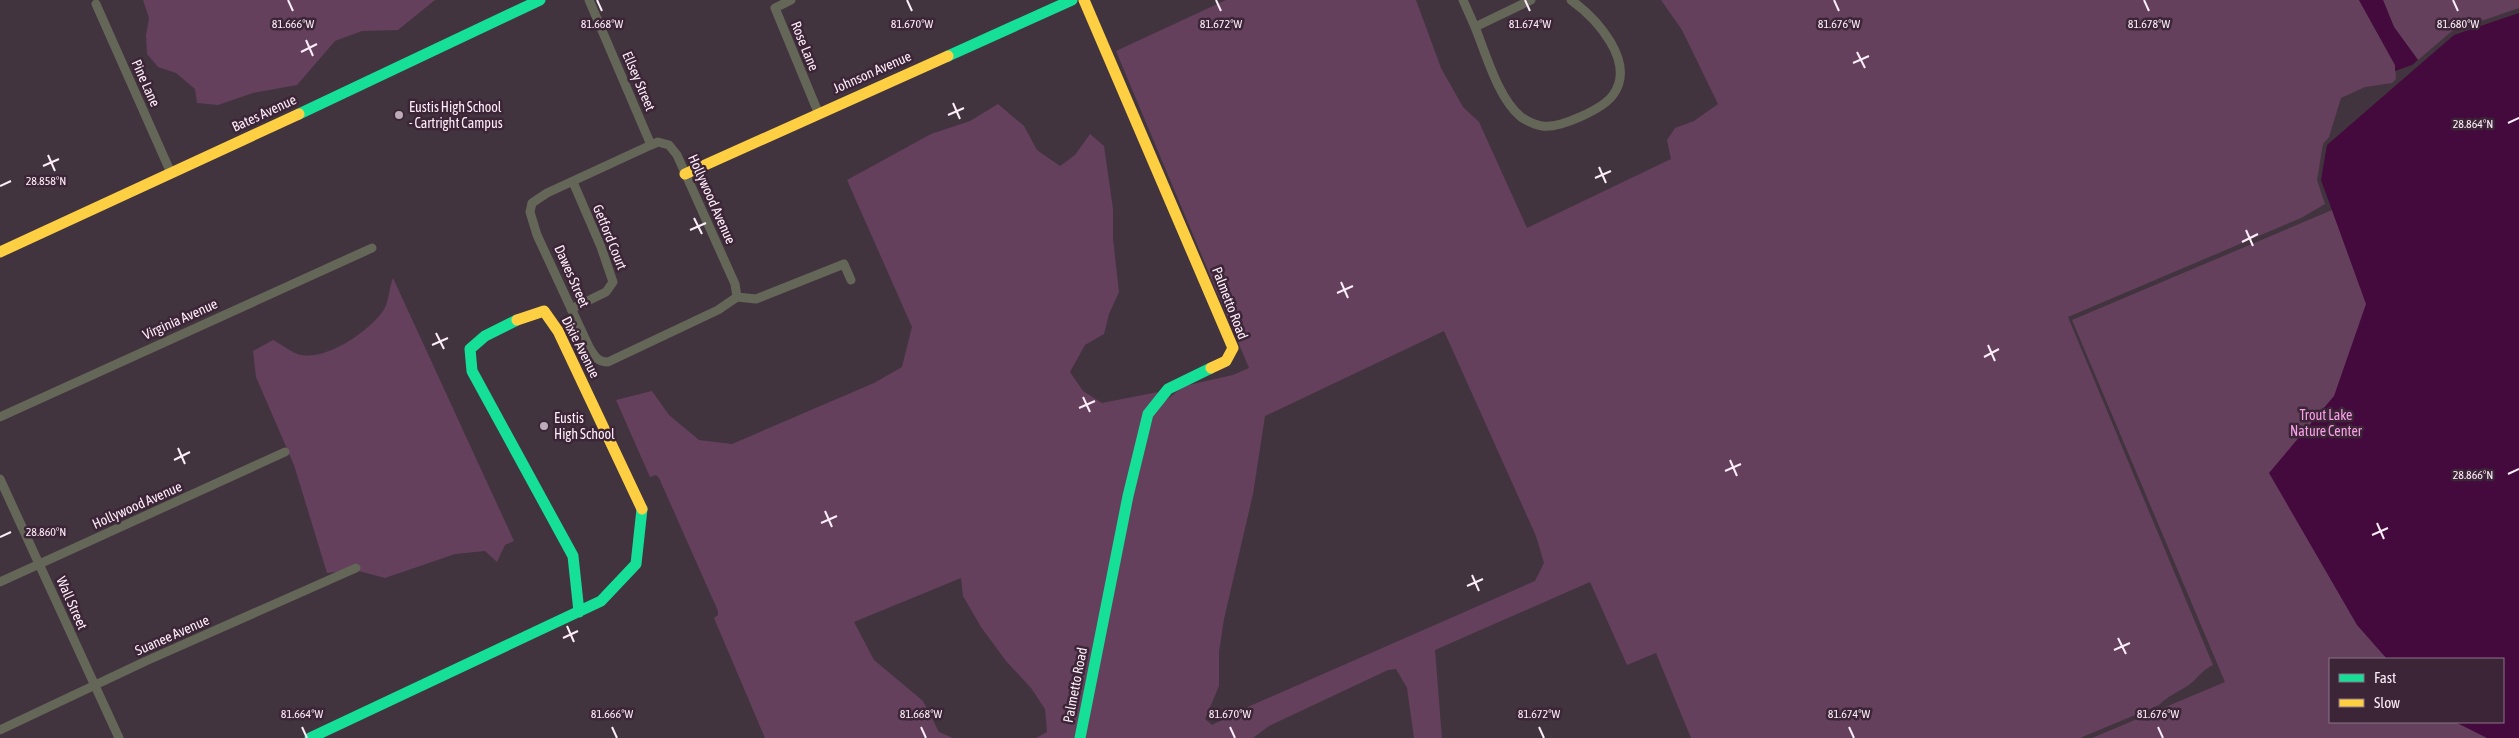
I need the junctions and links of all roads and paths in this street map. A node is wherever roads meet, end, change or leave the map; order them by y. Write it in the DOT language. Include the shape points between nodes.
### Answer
graph roads {
  1 [pos="540,0"];
  2 [pos="588,0"];
  3 [pos="791,0"];
  4 [pos="1072,0"];
  5 [pos="1084,0"];
  6 [pos="1463,0"];
  7 [pos="1531,0"];
  8 [pos="1571,0"];
  9 [pos="96,4"];
  10 [pos="1475,27"];
  11 [pos="818,112"];
  12 [pos="651,145"];
  13 [pos="172,173"];
  14 [pos="685,174"];
  15 [pos="573,182"];
  16 [pos="372,248"];
  17 [pos="0,252"];
  18 [pos="851,280"];
  19 [pos="736,298"];
  20 [pos="571,309"];
  21 [pos="0,417"];
  22 [pos="285,452"];
  23 [pos="0,479"];
  24 [pos="39,564"];
  25 [pos="356,568"];
  26 [pos="0,582"];
  27 [pos="579,612"];
  28 [pos="94,686"];
  29 [pos="0,730"];
  30 [pos="119,738"];
  31 [pos="310,738"];
  32 [pos="1080,738"];
  1 -- 13 [label="street, Bates Avenue"];
  2 -- 12 [label="street, Ellsey Street"];
  3 -- 11 [label="street, Rose Lane" via="775,8"];
  4 -- 11 [label="street, Johnson Avenue"];
  5 -- 32 [label="street, Palmetto Road" via="1233,348 1226,361 1168,389 1148,414 1128,496"];
  6 -- 10 [label="street"];
  7 -- 10 [label="street"];
  8 -- 10 [label="street" via="1591,17 1614,47 1620,77 1607,101 1552,126 1532,123 1514,110 1489,64"];
  9 -- 13 [label="street, Pine Lane"];
  11 -- 14 [label="street, Johnson Avenue"];
  12 -- 14 [label="street, Hollywood Avenue" via="658,142 669,144"];
  12 -- 15 [label="street"];
  13 -- 17 [label="street, Bates Avenue"];
  14 -- 19 [label="street, Hollywood Avenue" via="735,284"];
  15 -- 20 [label="street, Getford Court" via="613,282 606,292"];
  15 -- 20 [label="street, Dawes Street" via="532,203 530,212 537,235"];
  16 -- 21 [label="street, Virginia Avenue"];
  18 -- 19 [label="street" via="844,264 756,299"];
  19 -- 20 [label="street, Dawes Street" via="718,310 608,362 596,358"];
  22 -- 24 [label="street, Hollywood Avenue"];
  23 -- 24 [label="street, Wall Street"];
  24 -- 26 [label="street, Hollywood Avenue"];
  24 -- 28 [label="street, Wall Street"];
  25 -- 28 [label="street, Suanee Avenue"];
  27 -- 27 [label="street, Dixie Avenue" via="573,556 472,371 470,349 477,340 519,319 544,311 558,330 642,508 636,564 601,601"];
  27 -- 31 [label="street, Dixie Avenue"];
  28 -- 29 [label="street, Suanee Avenue"];
  28 -- 30 [label="street, Wall Street"];
}
